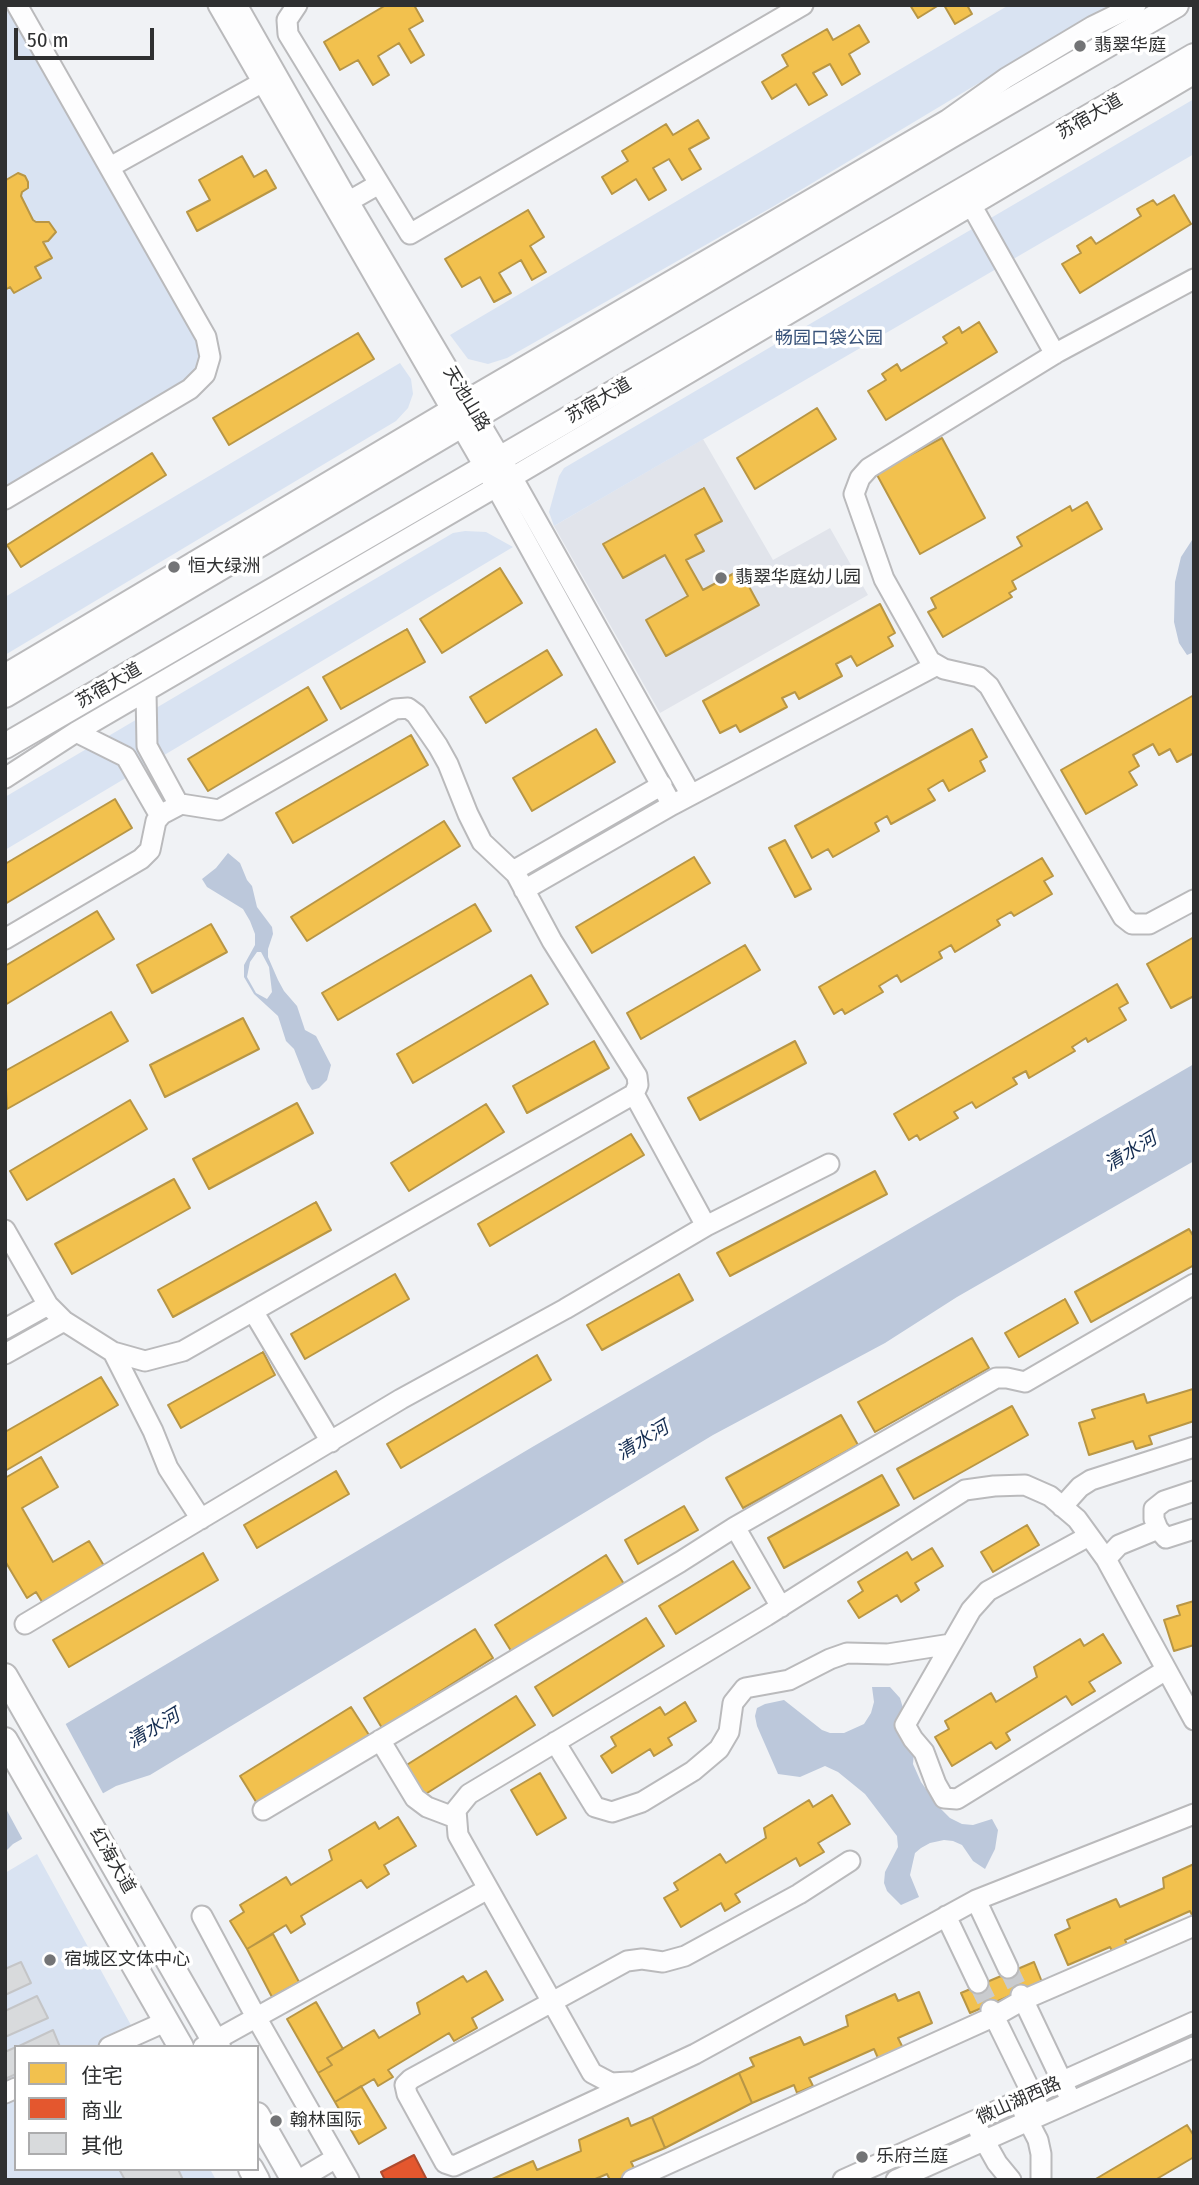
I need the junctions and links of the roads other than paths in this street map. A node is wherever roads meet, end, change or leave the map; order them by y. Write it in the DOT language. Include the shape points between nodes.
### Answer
graph roads {
  1 [pos="17,5"];
  2 [pos="219,5"];
  3 [pos="237,5"];
  4 [pos="297,5"];
  5 [pos="803,5"];
  6 [pos="1136,5"];
  7 [pos="1176,5"];
  8 [pos="1194,56"];
  9 [pos="1194,74"];
  10 [pos="269,78"];
  11 [pos="365,160"];
  12 [pos="110,167"];
  13 [pos="329,182"];
  14 [pos="379,184"];
  15 [pos="967,197"];
  16 [pos="343,205"];
  17 [pos="1194,279"];
  18 [pos="1055,354"];
  19 [pos="464,413"];
  20 [pos="498,472"];
  21 [pos="5,499"];
  22 [pos="937,665"];
  23 [pos="5,674"];
  24 [pos="146,691"];
  25 [pos="5,695"];
  26 [pos="76,732"];
  27 [pos="5,746"];
  28 [pos="5,778"];
  29 [pos="662,785"];
  30 [pos="691,795"];
  31 [pos="179,805"];
  32 [pos="672,805"];
  33 [pos="160,816"];
  34 [pos="567,840"];
  35 [pos="578,859"];
  36 [pos="513,871"];
  37 [pos="524,890"];
  38 [pos="1194,900"];
  39 [pos="5,939"];
  40 [pos="634,1094"];
  41 [pos="829,1164"];
  42 [pos="706,1226"];
  43 [pos="5,1230"];
  44 [pos="1194,1284"];
  45 [pos="48,1305"];
  46 [pos="253,1311"];
  47 [pos="64,1321"];
  48 [pos="5,1329"];
  49 [pos="113,1352"];
  50 [pos="5,1354"];
  51 [pos="331,1442"];
  52 [pos="1194,1447"];
  53 [pos="1194,1491"];
  54 [pos="1062,1507"];
  55 [pos="201,1520"];
  56 [pos="735,1527"];
  57 [pos="1194,1529"];
  58 [pos="1158,1530"];
  59 [pos="1089,1536"];
  60 [pos="1106,1559"];
  61 [pos="781,1607"];
  62 [pos="24,1623"];
  63 [pos="951,1644"];
  64 [pos="1166,1670"];
  65 [pos="5,1676"];
  66 [pos="1186,1687"];
  67 [pos="1194,1720"];
  68 [pos="5,1740"];
  69 [pos="380,1740"];
  70 [pos="555,1742"];
  71 [pos="263,1810"];
  72 [pos="1194,1814"];
  73 [pos="456,1818"];
  74 [pos="850,1861"];
  75 [pos="488,1889"];
  76 [pos="976,1900"];
  77 [pos="202,1916"];
  78 [pos="946,1916"];
  79 [pos="1194,1926"];
  80 [pos="1008,1968"];
  81 [pos="978,1983"];
  82 [pos="1022,1998"];
  83 [pos="552,2001"];
  84 [pos="993,2013"];
  85 [pos="256,2017"];
  86 [pos="167,2021"];
  87 [pos="1194,2022"];
  88 [pos="113,2045"];
  89 [pos="180,2045"];
  90 [pos="212,2045"];
  91 [pos="1194,2047"];
  92 [pos="638,2081"];
  93 [pos="1062,2082"];
  94 [pos="1025,2098"];
  95 [pos="1071,2101"];
  96 [pos="259,2118"];
  97 [pos="1035,2118"];
  98 [pos="974,2121"];
  99 [pos="984,2140"];
  100 [pos="336,2158"];
  101 [pos="297,2180"];
  102 [pos="349,2180"];
  103 [pos="632,2180"];
  104 [pos="844,2180"];
  105 [pos="896,2180"];
  106 [pos="1012,2180"];
  107 [pos="1041,2180"];
  1 -- 12 [label="street"];
  2 -- 10 [label="street, 天池山路"];
  3 -- 10 [label="street, 天池山路"];
  4 -- 11 [label="street" via="287,20 288,34"];
  5 -- 14 [label="street" via="410,234"];
  6 -- 19 [label="street" via="1006,78 947,120"];
  7 -- 19 [label="main road"];
  8 -- 15 [label="main road, 苏宿大道"];
  9 -- 15 [label="street"];
  10 -- 12 [label="street"];
  10 -- 13 [label="street, 天池山路"];
  11 -- 13 [label="street"];
  11 -- 14 [label="street"];
  12 -- 21 [label="street" via="206,337 210,357 205,374 190,389"];
  13 -- 16 [label="street, 天池山路"];
  14 -- 16 [label="street"];
  15 -- 18 [label="street"];
  15 -- 20 [label="main road, 苏宿大道"];
  16 -- 19 [label="street, 天池山路"];
  17 -- 18 [label="street"];
  18 -- 22 [label="street" via="869,468 857,486 854,494 859,514 884,579 930,661"];
  19 -- 20 [label="street, 天池山路"];
  19 -- 23 [label="street"];
  19 -- 25 [label="main road"];
  20 -- 24 [label="street"];
  20 -- 27 [label="main road, 苏宿大道"];
  20 -- 29 [label="street"];
  20 -- 30 [label="street, 天池山路"];
  22 -- 30 [label="street"];
  22 -- 38 [label="street" via="979,677 989,686 1123,917 1132,925 1149,924"];
  24 -- 26 [label="street"];
  24 -- 31 [label="street" via="147,746"];
  26 -- 28 [label="street"];
  26 -- 33 [label="street" via="126,757"];
  29 -- 32 [label="street"];
  29 -- 34 [label="street"];
  30 -- 32 [label="street"];
  31 -- 33 [label="street"];
  31 -- 36 [label="street" via="219,810 394,709 408,708 448,764 482,842"];
  32 -- 35 [label="street"];
  33 -- 39 [label="street" via="150,850 141,859"];
  34 -- 35 [label="street"];
  34 -- 36 [label="street"];
  35 -- 37 [label="street"];
  36 -- 37 [label="street"];
  37 -- 40 [label="street" via="637,1076"];
  40 -- 42 [label="street"];
  40 -- 46 [label="street"];
  41 -- 42 [label="street"];
  42 -- 51 [label="street"];
  43 -- 45 [label="street"];
  44 -- 56 [label="street" via="1025,1382 996,1378"];
  45 -- 47 [label="street"];
  45 -- 48 [label="street"];
  46 -- 49 [label="street" via="167,1356 145,1361"];
  46 -- 51 [label="street"];
  47 -- 49 [label="street"];
  47 -- 50 [label="street"];
  49 -- 55 [label="street" via="168,1468"];
  51 -- 55 [label="street"];
  52 -- 54 [label="street" via="1091,1480"];
  53 -- 58 [label="street" via="1154,1509"];
  54 -- 59 [label="street"];
  54 -- 61 [label="street" via="1025,1485 965,1490"];
  55 -- 62 [label="street"];
  56 -- 61 [label="street"];
  56 -- 69 [label="street"];
  57 -- 58 [label="street" via="1166,1538"];
  58 -- 60 [label="street" via="1119,1545"];
  59 -- 60 [label="street"];
  59 -- 63 [label="street" via="988,1591"];
  60 -- 64 [label="street"];
  61 -- 70 [label="street"];
  63 -- 64 [label="street" via="905,1725 944,1798 957,1799 972,1791"];
  63 -- 70 [label="street" via="888,1654 847,1653 789,1680 745,1688 733,1703 729,1732 719,1749 642,1802 612,1812 595,1807"];
  64 -- 66 [label="street"];
  65 -- 90 [label="main road, 红海大道"];
  66 -- 67 [label="street"];
  68 -- 86 [label="main road, 红海大道"];
  69 -- 71 [label="street"];
  69 -- 73 [label="street" via="415,1798"];
  70 -- 73 [label="street" via="469,1794 456,1810"];
  72 -- 76 [label="street"];
  73 -- 75 [label="street" via="458,1835"];
  74 -- 83 [label="street" via="685,1956 663,1962 627,1961"];
  75 -- 83 [label="street"];
  75 -- 85 [label="street"];
  76 -- 78 [label="street"];
  76 -- 80 [label="street"];
  77 -- 85 [label="street"];
  78 -- 81 [label="street"];
  78 -- 92 [label="street"];
  79 -- 82 [label="street"];
  82 -- 84 [label="street"];
  82 -- 93 [label="street"];
  83 -- 92 [label="street" via="592,2073 611,2083"];
  83 -- 92 [label="street" via="405,2085 445,2163 454,2166"];
  84 -- 94 [label="street"];
  84 -- 103 [label="street"];
  85 -- 90 [label="street"];
  85 -- 100 [label="street"];
  86 -- 88 [label="street"];
  86 -- 89 [label="main road, 红海大道"];
  87 -- 93 [label="street, 微山湖西路"];
  91 -- 95 [label="street, 微山湖西路"];
  93 -- 94 [label="street, 微山湖西路"];
  93 -- 95 [label="street"];
  94 -- 97 [label="street"];
  94 -- 98 [label="street, 微山湖西路"];
  95 -- 97 [label="street, 微山湖西路"];
  96 -- 101 [label="main road"];
  97 -- 99 [label="street, 微山湖西路"];
  97 -- 107 [label="street"];
  98 -- 99 [label="street"];
  98 -- 104 [label="street, 微山湖西路"];
  99 -- 105 [label="street, 微山湖西路"];
  99 -- 106 [label="street"];
  100 -- 101 [label="street"];
  100 -- 102 [label="street"];
}
